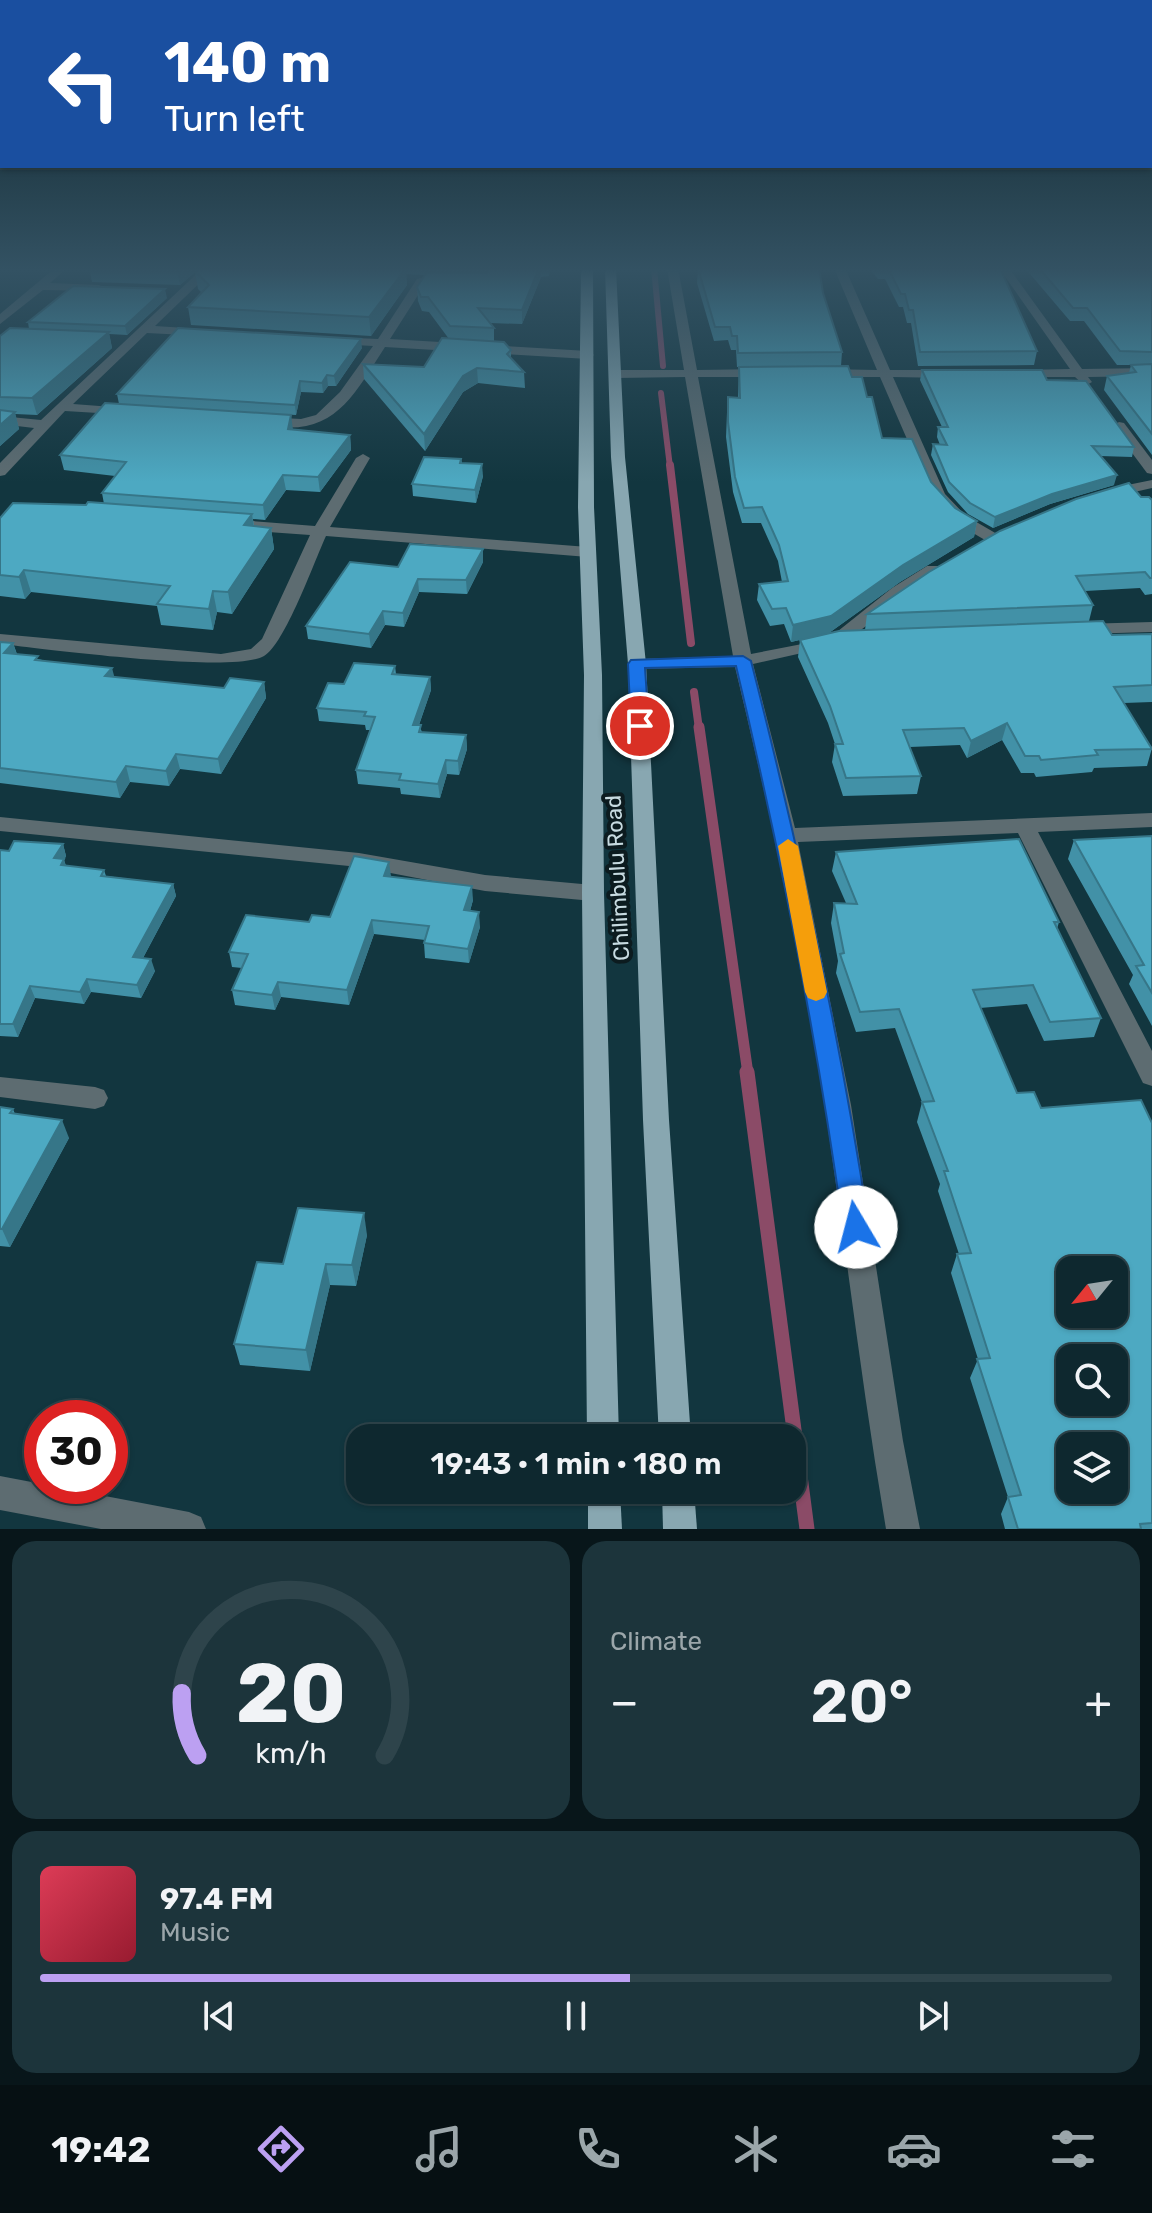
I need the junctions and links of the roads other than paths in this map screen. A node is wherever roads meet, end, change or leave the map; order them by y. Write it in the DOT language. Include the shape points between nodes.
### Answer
graph roads {
  1 [pos="127,339"];
  2 [pos="326,339"];
  3 [pos="383,339"];
  4 [pos="588,339"];
  5 [pos="614,339"];
  6 [pos="686,339"];
  7 [pos="871,339"];
  8 [pos="1054,339"];
  9 [pos="381,342"];
  10 [pos="588,355"];
  11 [pos="1152,372"];
  12 [pos="693,373"];
  13 [pos="782,373"];
  14 [pos="812,373"];
  15 [pos="886,373"];
  16 [pos="616,374"];
  17 [pos="1079,374"];
  18 [pos="969,375"];
  19 [pos="999,375"];
  20 [pos="62,407"];
  21 [pos="138,413"];
  22 [pos="0,420"];
  23 [pos="245,420"];
  24 [pos="45,425"];
  25 [pos="363,458"];
  26 [pos="1152,470"];
  27 [pos="0,472"];
  28 [pos="1152,484"];
  29 [pos="1088,498"];
  30 [pos="213,523"];
  31 [pos="320,531"];
  32 [pos="971,548"];
  33 [pos="588,552"];
  34 [pos="950,560"];
  35 [pos="1152,627"];
  36 [pos="1068,629"];
  37 [pos="874,638"];
  38 [pos="0,639"];
  39 [pos="836,640"];
  40 [pos="743,661"];
  41 [pos="637,664"];
  42 [pos="1152,820"];
  43 [pos="0,824"];
  44 [pos="1024,824"];
  45 [pos="786,835"];
  46 [pos="593,893"];
  47 [pos="1152,1076"];
  48 [pos="0,1087"];
  49 [pos="95,1098"];
  50 [pos="603,1424"];
  51 [pos="674,1424"];
  52 [pos="0,1493"];
  53 [pos="604,1504"];
  54 [pos="679,1504"];
  55 [pos="189,1529"];
  56 [pos="605,1529"];
  57 [pos="680,1529"];
  58 [pos="903,1529"];
  1 -- 20 [label="street"];
  2 -- 9 [label="street"];
  3 -- 9 [label="street"];
  4 -- 10 [label="main road, Chilimbulu Road"];
  5 -- 16 [label="main road, Chilimbulu Road"];
  6 -- 12 [label="street"];
  7 -- 15 [label="street"];
  8 -- 17 [label="street"];
  9 -- 10 [label="street"];
  9 -- 23 [label="street" via="318,420"];
  10 -- 33 [label="main road, Chilimbulu Road"];
  11 -- 17 [label="street"];
  12 -- 13 [label="street"];
  12 -- 16 [label="street"];
  12 -- 40 [label="street"];
  14 -- 15 [label="street"];
  15 -- 18 [label="street"];
  15 -- 32 [label="street" via="938,496 960,519 998,534"];
  16 -- 41 [label="main road, Chilimbulu Road"];
  17 -- 19 [label="street"];
  17 -- 26 [label="street"];
  20 -- 21 [label="street"];
  20 -- 24 [label="street"];
  22 -- 24 [label="street"];
  24 -- 27 [label="street"];
  25 -- 31 [label="street"];
  28 -- 29 [label="street"];
  30 -- 31 [label="street"];
  31 -- 33 [label="street"];
  31 -- 38 [label="street" via="270,641 257,653 221,659"];
  33 -- 46 [label="main road, Chilimbulu Road"];
  34 -- 39 [label="street"];
  35 -- 36 [label="street"];
  37 -- 39 [label="street"];
  39 -- 40 [label="street"];
  40 -- 41 [label="street"];
  40 -- 45 [label="street"];
  41 -- 51 [label="main road, Chilimbulu Road"];
  42 -- 44 [label="street"];
  43 -- 46 [label="street" via="359,860 485,883"];
  44 -- 45 [label="street"];
  44 -- 47 [label="street"];
  45 -- 58 [label="street" via="838,1105"];
  46 -- 50 [label="main road, Chilimbulu Road"];
  48 -- 49 [label="street"];
  52 -- 55 [label="street"];
  53 -- 56 [label="main road"];
  54 -- 57 [label="main road"];
}
